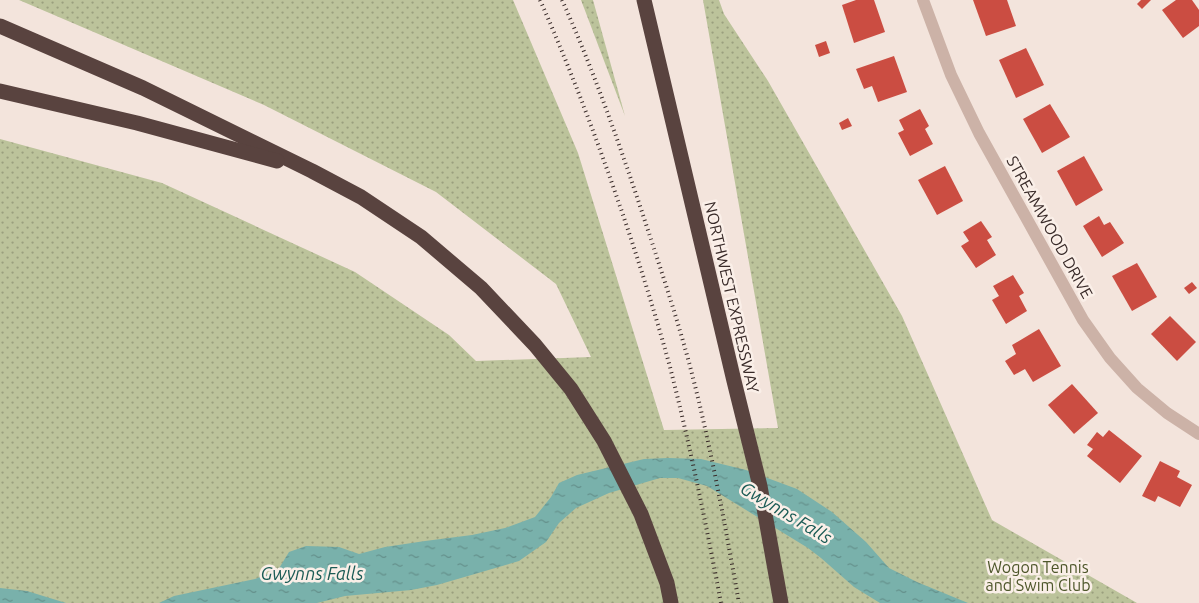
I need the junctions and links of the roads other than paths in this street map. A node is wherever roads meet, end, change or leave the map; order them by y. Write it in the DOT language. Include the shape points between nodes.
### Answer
graph roads {
  1 [pos="644,0"];
  2 [pos="923,0"];
  3 [pos="0,26"];
  4 [pos="0,91"];
  5 [pos="312,171"];
  6 [pos="1199,434"];
  7 [pos="671,603"];
  8 [pos="781,603"];
  1 -- 8 [label="highway, NORTHWEST EXPRESSWAY" via="760,486"];
  2 -- 6 [label="street, STREAMWOOD DRIVE" via="951,75 979,133 1084,320 1110,358 1137,388"];
  3 -- 5 [label="highway" via="143,88"];
  4 -- 5 [label="highway" via="137,123"];
  5 -- 7 [label="highway" via="361,197 421,237 481,288 535,344 571,389 604,441 641,514"];
}
